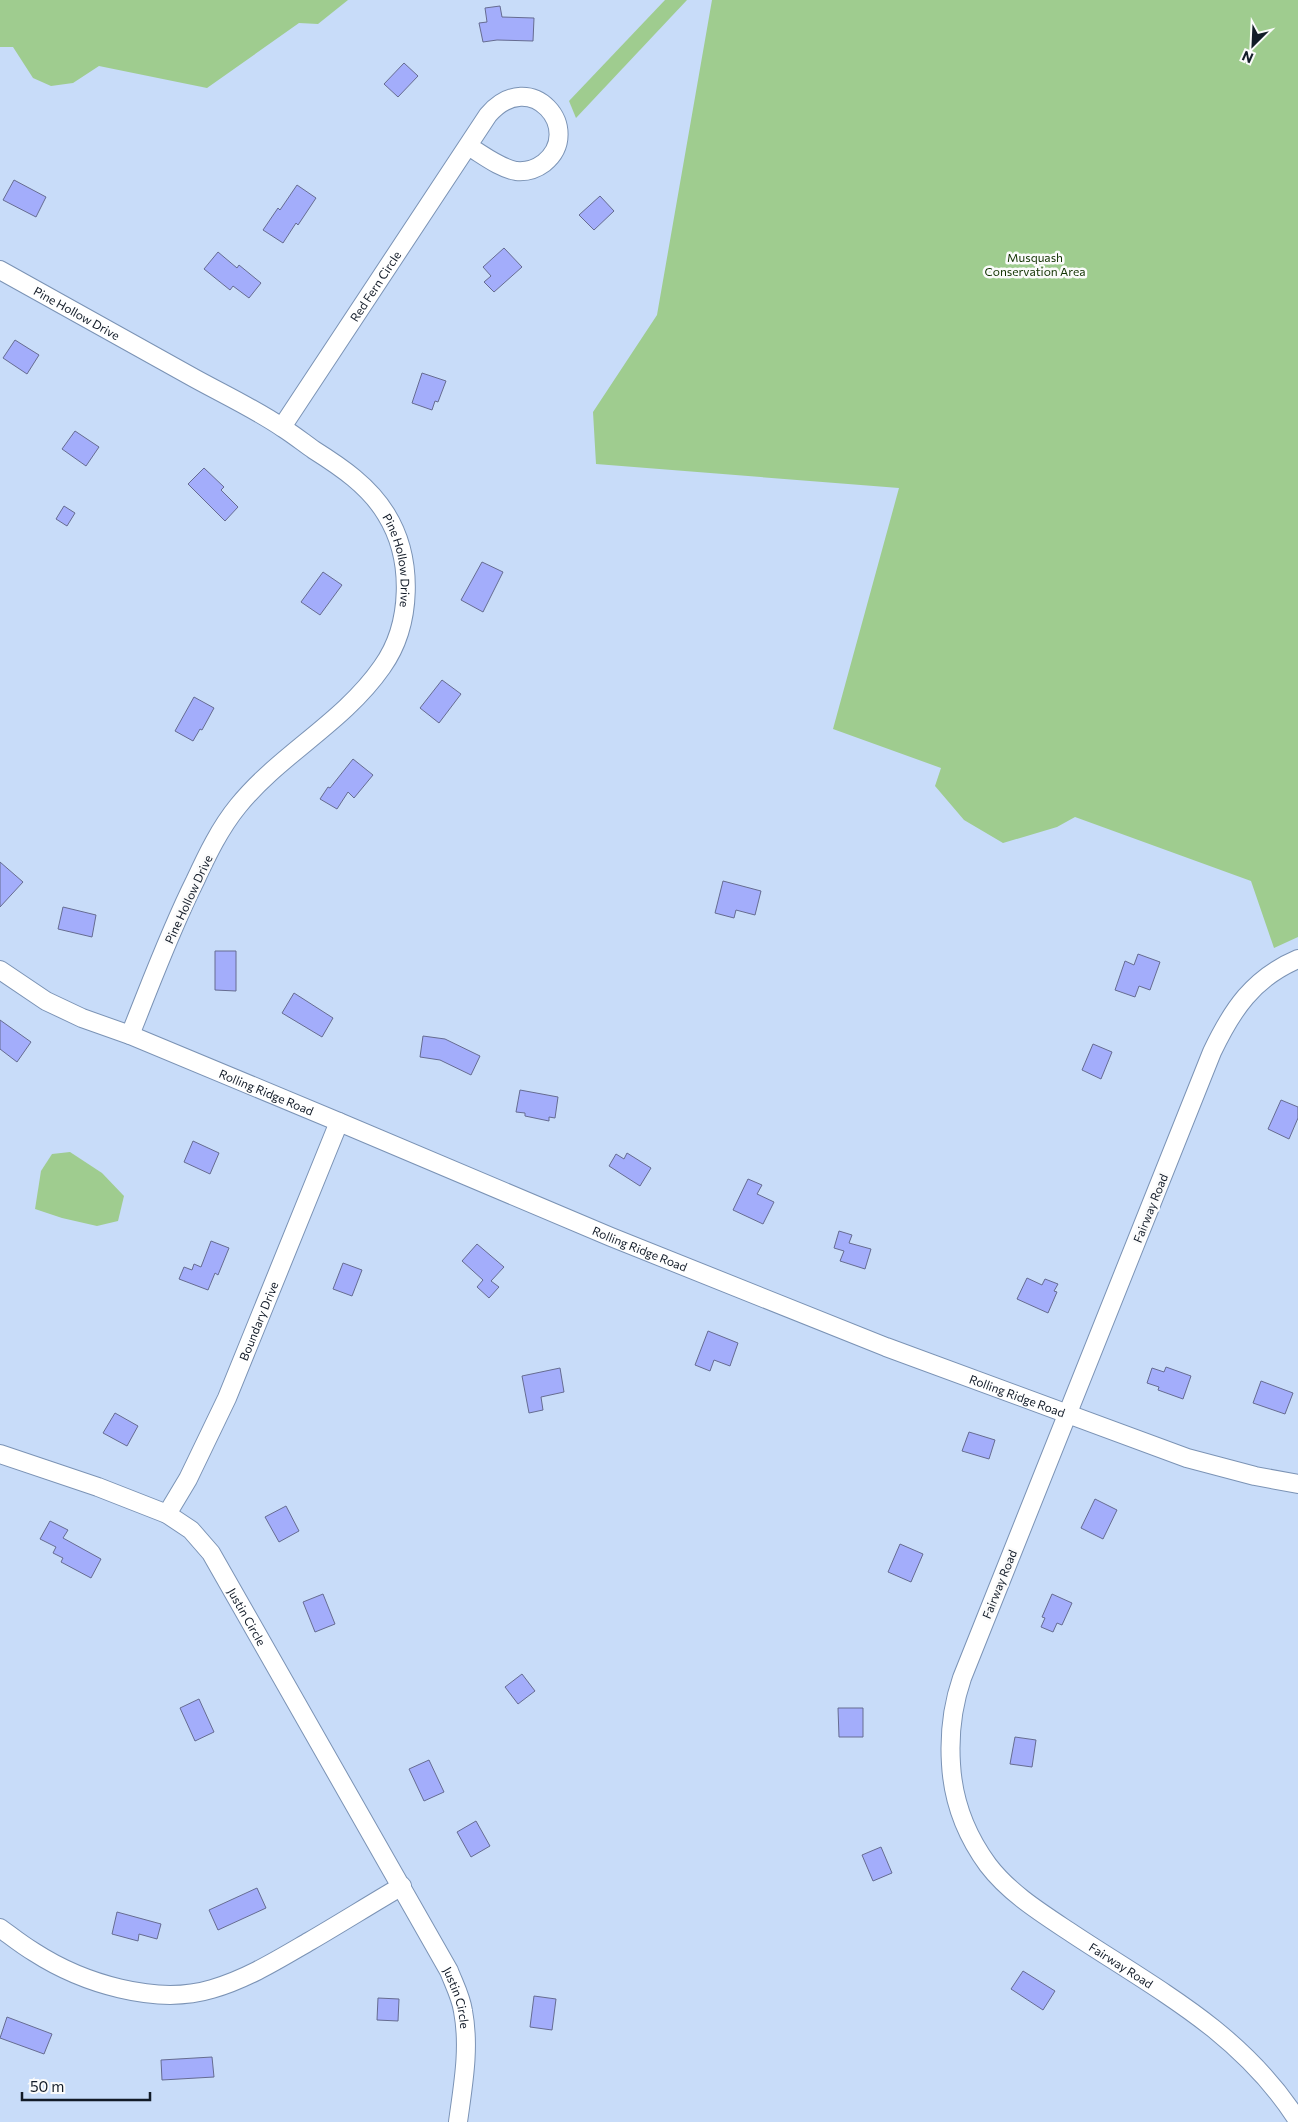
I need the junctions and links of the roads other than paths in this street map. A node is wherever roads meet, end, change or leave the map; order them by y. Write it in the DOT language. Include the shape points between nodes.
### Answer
graph roads {
  1 [pos="468,146"];
  2 [pos="0,270"];
  3 [pos="282,427"];
  4 [pos="1298,959"];
  5 [pos="0,970"];
  6 [pos="130,1035"];
  7 [pos="339,1122"];
  8 [pos="1068,1414"];
  9 [pos="0,1454"];
  10 [pos="1298,1484"];
  11 [pos="167,1514"];
  12 [pos="402,1886"];
  13 [pos="0,1928"];
  14 [pos="1298,2121"];
  15 [pos="458,2122"];
  1 -- 1 [label="street, Red Fern Circle" via="497,106 520,96 544,104 558,126 558,138 549,159 528,170 505,168"];
  1 -- 3 [label="street, Red Fern Circle"];
  2 -- 3 [label="street, Pine Hollow Drive"];
  3 -- 6 [label="street, Pine Hollow Drive" via="345,470 386,514 396,532 405,571 400,632 392,651 369,685 252,790 227,821 181,909"];
  4 -- 8 [label="street, Fairway Road" via="1256,986 1242,1000 1220,1034"];
  5 -- 6 [label="street, Rolling Ridge Road" via="46,1001"];
  6 -- 7 [label="street, Rolling Ridge Road"];
  7 -- 8 [label="street, Rolling Ridge Road" via="611,1238 886,1347"];
  7 -- 11 [label="street, Boundary Drive" via="227,1398 188,1479"];
  8 -- 10 [label="street, Rolling Ridge Road" via="1187,1458"];
  8 -- 14 [label="street, Fairway Road" via="955,1697 949,1735 959,1812 988,1865 1017,1894 1213,2029 1243,2054"];
  9 -- 11 [label="street, Justin Circle"];
  11 -- 12 [label="street, Justin Circle" via="191,1530 211,1553"];
  12 -- 13 [label="street" via="240,1979 210,1990 172,1995 134,1992 98,1982 36,1953"];
  12 -- 15 [label="street, Justin Circle" via="449,1971 463,2010 467,2050"];
}
